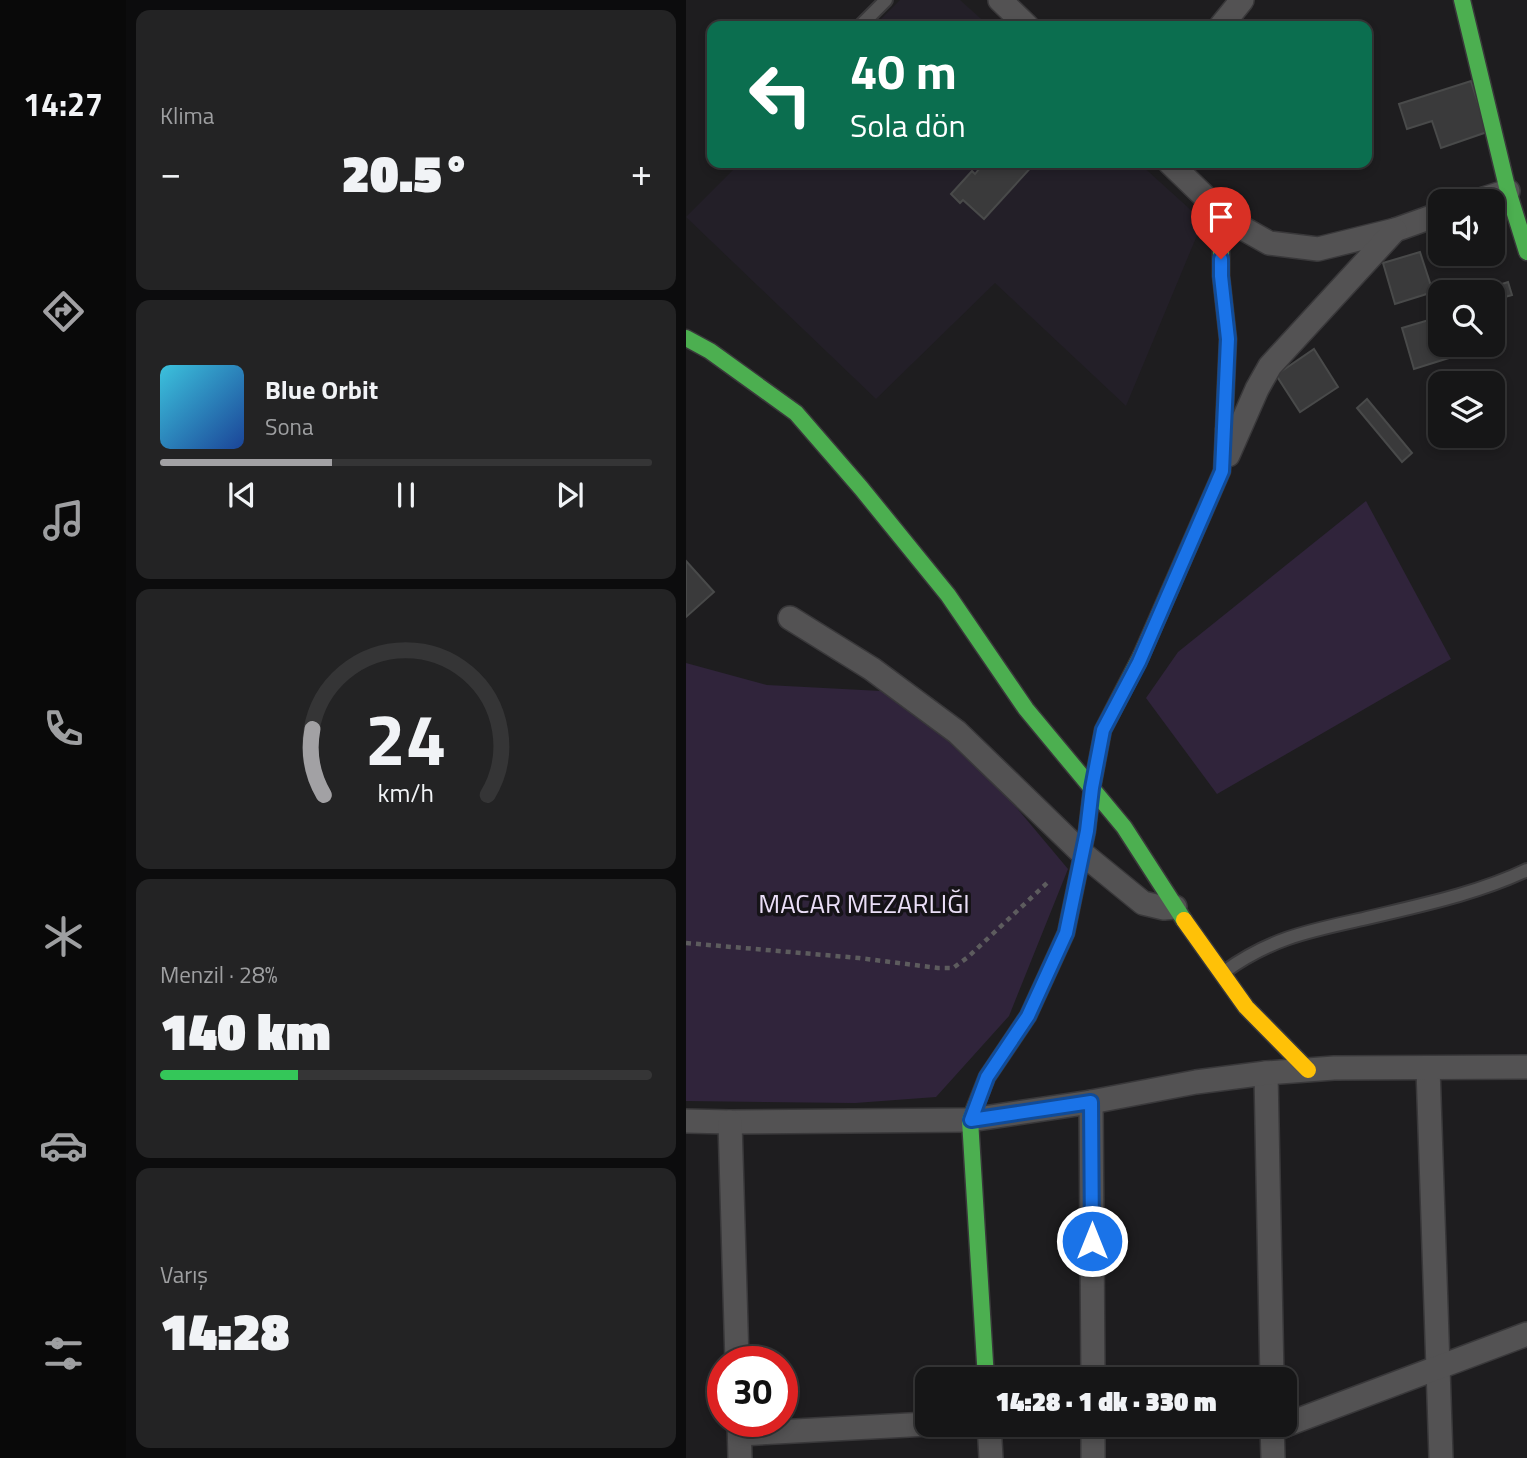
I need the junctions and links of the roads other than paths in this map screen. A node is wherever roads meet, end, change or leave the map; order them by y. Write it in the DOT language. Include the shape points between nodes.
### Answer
graph roads {
  1 [pos="886,0"];
  2 [pos="1000,0"];
  3 [pos="1242,0"];
  4 [pos="1462,0"];
  5 [pos="865,21"];
  6 [pos="1022,21"];
  7 [pos="1225,21"];
  8 [pos="1175,168"];
  9 [pos="1517,188"];
  10 [pos="1428,218"];
  11 [pos="1230,221"];
  12 [pos="1395,230"];
  13 [pos="1527,251"];
  14 [pos="686,338"];
  15 [pos="1222,471"];
  16 [pos="790,618"];
  17 [pos="1092,788"];
  18 [pos="1083,854"];
  19 [pos="1527,870"];
  20 [pos="1175,907"];
  21 [pos="1222,974"];
  22 [pos="1527,1067"];
  23 [pos="1428,1069"];
  24 [pos="1308,1070"];
  25 [pos="1266,1073"];
  26 [pos="1091,1102"];
  27 [pos="971,1120"];
  28 [pos="686,1121"];
  29 [pos="730,1122"];
  30 [pos="1527,1334"];
  31 [pos="737,1346"];
  32 [pos="985,1367"];
  33 [pos="1093,1367"];
  34 [pos="1272,1367"];
  35 [pos="1437,1369"];
  36 [pos="1297,1418"];
  37 [pos="915,1424"];
  38 [pos="798,1426"];
  39 [pos="739,1437"];
  40 [pos="990,1437"];
  41 [pos="1093,1437"];
  42 [pos="1272,1437"];
  43 [pos="740,1458"];
  44 [pos="991,1458"];
  45 [pos="1093,1458"];
  46 [pos="1273,1458"];
  47 [pos="1441,1458"];
  1 -- 5 [label="lane"];
  2 -- 6 [label="street"];
  3 -- 7 [label="street"];
  4 -- 9 [label="street"];
  8 -- 11 [label="street"];
  9 -- 13 [label="street"];
  10 -- 12 [label="street"];
  11 -- 12 [label="street" via="1269,243 1318,249"];
  11 -- 15 [label="street" via="1221,242 1228,339"];
  12 -- 15 [label="street" via="1270,366"];
  14 -- 17 [label="street" via="796,413 948,595 1026,709"];
  15 -- 17 [label="street" via="1139,662 1103,730"];
  16 -- 18 [label="street" via="873,669 957,732"];
  17 -- 18 [label="street"];
  17 -- 20 [label="street" via="1124,827"];
  18 -- 20 [label="street" via="1143,903"];
  18 -- 27 [label="street" via="1066,933 1028,1016 987,1077"];
  19 -- 21 [label="lane" via="1485,886 1280,940"];
  20 -- 21 [label="street"];
  21 -- 24 [label="street" via="1246,1007"];
  22 -- 23 [label="street"];
  23 -- 24 [label="street"];
  23 -- 35 [label="street"];
  24 -- 25 [label="street"];
  25 -- 26 [label="street"];
  25 -- 34 [label="street"];
  26 -- 27 [label="street"];
  26 -- 33 [label="street"];
  27 -- 29 [label="street"];
  27 -- 32 [label="street"];
  28 -- 29 [label="street"];
  29 -- 31 [label="street"];
  30 -- 35 [label="street"];
  35 -- 36 [label="street"];
  35 -- 47 [label="street"];
  37 -- 38 [label="street"];
  39 -- 43 [label="street"];
  40 -- 44 [label="street"];
  41 -- 45 [label="street"];
  42 -- 46 [label="street"];
}
